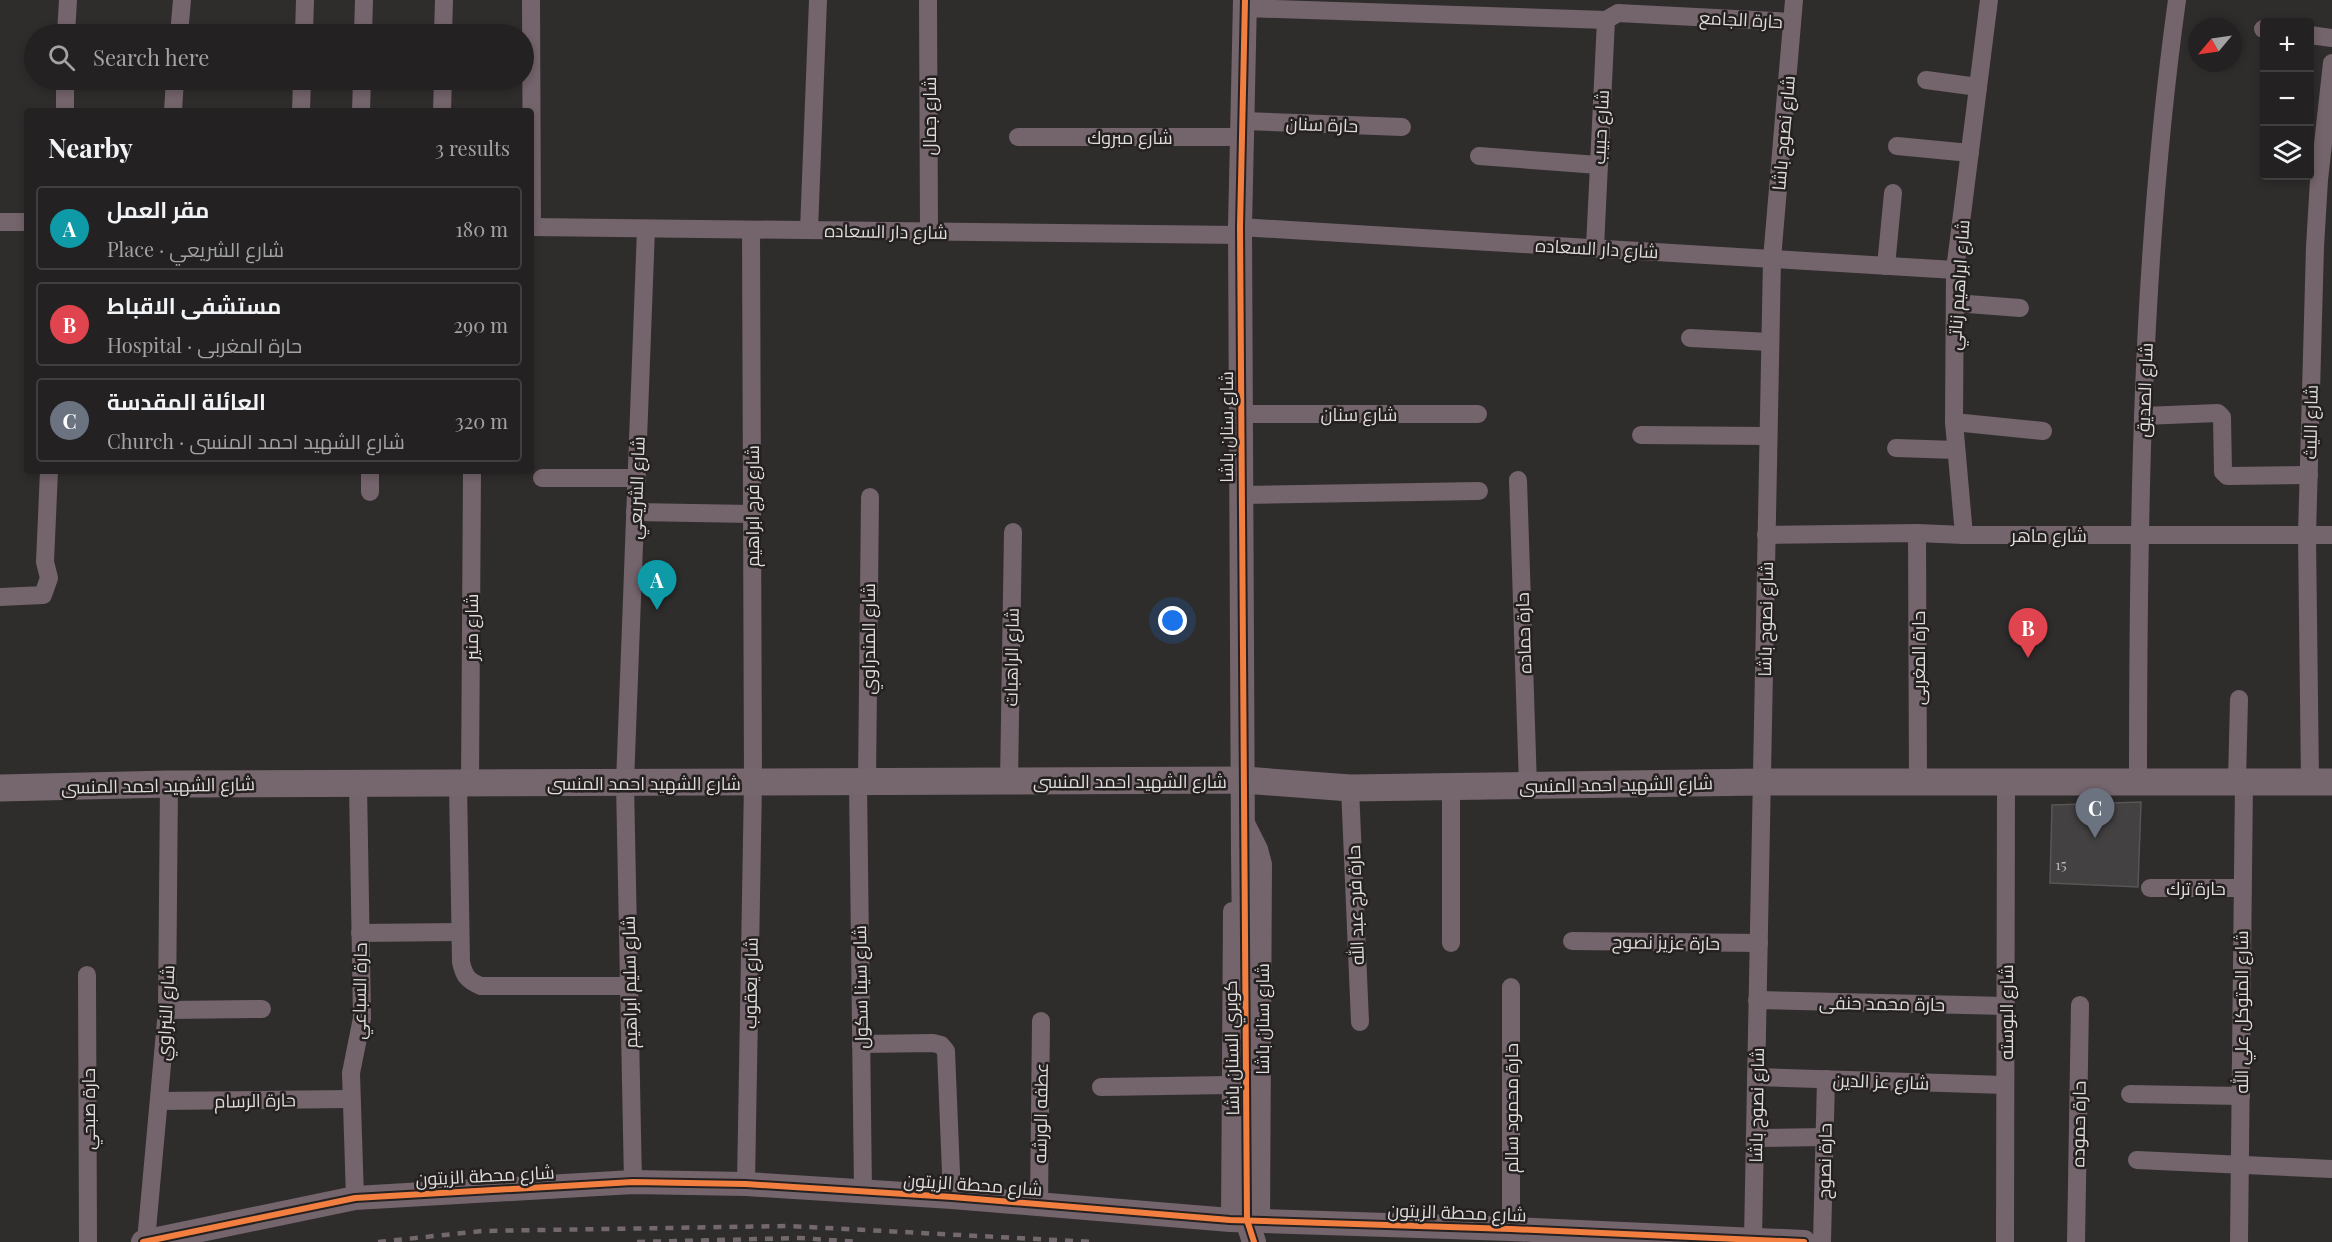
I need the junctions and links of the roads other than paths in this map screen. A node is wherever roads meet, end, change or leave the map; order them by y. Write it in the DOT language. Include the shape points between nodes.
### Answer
graph roads {
  1 [pos="68,0"];
  2 [pos="182,0"];
  3 [pos="305,0"];
  4 [pos="364,0"];
  5 [pos="444,0"];
  6 [pos="531,0"];
  7 [pos="818,0"];
  8 [pos="928,0"];
  9 [pos="1794,0"];
  10 [pos="1989,0"];
  11 [pos="2177,0"];
  12 [pos="1245,4"];
  13 [pos="1480,8"];
  14 [pos="1612,16"];
  15 [pos="1792,22"];
  16 [pos="67,24"];
  17 [pos="180,24"];
  18 [pos="304,24"];
  19 [pos="363,24"];
  20 [pos="443,24"];
  21 [pos="531,24"];
  22 [pos="2314,36"];
  23 [pos="2332,38"];
  24 [pos="2332,63"];
  25 [pos="1926,80"];
  26 [pos="1978,87"];
  27 [pos="65,90"];
  28 [pos="174,90"];
  29 [pos="302,90"];
  30 [pos="362,90"];
  31 [pos="443,90"];
  32 [pos="531,90"];
  33 [pos="65,108"];
  34 [pos="173,108"];
  35 [pos="301,108"];
  36 [pos="361,108"];
  37 [pos="442,108"];
  38 [pos="531,108"];
  39 [pos="1402,128"];
  40 [pos="1242,129"];
  41 [pos="1018,137"];
  42 [pos="1898,146"];
  43 [pos="1970,153"];
  44 [pos="1479,156"];
  45 [pos="1598,165"];
  46 [pos="2326,181"];
  47 [pos="1893,193"];
  48 [pos="0,222"];
  49 [pos="24,222"];
  50 [pos="534,228"];
  51 [pos="646,229"];
  52 [pos="751,230"];
  53 [pos="809,230"];
  54 [pos="1240,231"];
  55 [pos="929,232"];
  56 [pos="1595,247"];
  57 [pos="2323,248"];
  58 [pos="1772,259"];
  59 [pos="1886,266"];
  60 [pos="1955,270"];
  61 [pos="1955,303"];
  62 [pos="2020,308"];
  63 [pos="1690,338"];
  64 [pos="1770,342"];
  65 [pos="1241,414"];
  66 [pos="1478,414"];
  67 [pos="2143,416"];
  68 [pos="1954,422"];
  69 [pos="2043,431"];
  70 [pos="1641,435"];
  71 [pos="1768,436"];
  72 [pos="1896,448"];
  73 [pos="1956,450"];
  74 [pos="50,474"];
  75 [pos="370,474"];
  76 [pos="472,474"];
  77 [pos="2309,475"];
  78 [pos="542,478"];
  79 [pos="637,478"];
  80 [pos="1518,480"];
  81 [pos="1479,491"];
  82 [pos="370,492"];
  83 [pos="1241,495"];
  84 [pos="870,496"];
  85 [pos="635,512"];
  86 [pos="752,514"];
  87 [pos="1013,532"];
  88 [pos="1917,533"];
  89 [pos="1766,535"];
  90 [pos="1964,535"];
  91 [pos="2138,535"];
  92 [pos="2307,535"];
  93 [pos="2332,535"];
  94 [pos="0,597"];
  95 [pos="2239,699"];
  96 [pos="1244,780"];
  97 [pos="1010,781"];
  98 [pos="753,782"];
  99 [pos="863,782"];
  100 [pos="1761,782"];
  101 [pos="1918,782"];
  102 [pos="2006,782"];
  103 [pos="2138,782"];
  104 [pos="2241,782"];
  105 [pos="2321,782"];
  106 [pos="464,783"];
  107 [pos="625,783"];
  108 [pos="169,784"];
  109 [pos="358,784"];
  110 [pos="1528,786"];
  111 [pos="1452,787"];
  112 [pos="0,788"];
  113 [pos="1350,788"];
  114 [pos="1245,821"];
  115 [pos="1244,854"];
  116 [pos="2150,888"];
  117 [pos="2242,888"];
  118 [pos="360,933"];
  119 [pos="460,933"];
  120 [pos="1572,941"];
  121 [pos="1451,943"];
  122 [pos="1759,943"];
  123 [pos="87,975"];
  124 [pos="628,986"];
  125 [pos="1511,987"];
  126 [pos="1757,1000"];
  127 [pos="2006,1005"];
  128 [pos="2080,1005"];
  129 [pos="262,1009"];
  130 [pos="167,1011"];
  131 [pos="1041,1021"];
  132 [pos="1360,1022"];
  133 [pos="861,1044"];
  134 [pos="1756,1077"];
  135 [pos="1826,1079"];
  136 [pos="1229,1085"];
  137 [pos="2006,1085"];
  138 [pos="1101,1087"];
  139 [pos="2130,1094"];
  140 [pos="2241,1096"];
  141 [pos="351,1099"];
  142 [pos="159,1101"];
  143 [pos="1825,1137"];
  144 [pos="1755,1138"];
  145 [pos="2137,1160"];
  146 [pos="2240,1165"];
  147 [pos="2332,1169"];
  148 [pos="633,1182"];
  149 [pos="746,1184"];
  150 [pos="863,1192"];
  151 [pos="952,1197"];
  152 [pos="355,1198"];
  153 [pos="1039,1204"];
  154 [pos="1230,1220"];
  155 [pos="1511,1229"];
  156 [pos="1257,1232"];
  157 [pos="1753,1238"];
  158 [pos="88,1242"];
  159 [pos="145,1242"];
  160 [pos="1804,1242"];
  161 [pos="1822,1242"];
  162 [pos="2005,1242"];
  163 [pos="2076,1242"];
  164 [pos="2239,1242"];
  1 -- 16 [label="street"];
  2 -- 17 [label="street"];
  3 -- 18 [label="street"];
  4 -- 19 [label="street"];
  5 -- 20 [label="street"];
  6 -- 21 [label="street"];
  7 -- 53 [label="street"];
  8 -- 55 [label="street, شارع جمال"];
  9 -- 15 [label="street, شارع نصوح باشا"];
  10 -- 26 [label="street, شارع ابراهيم زناتي"];
  11 -- 67 [label="street, شارع الصديق" via="2156,195"];
  12 -- 13 [label="street, حارة الجامع"];
  12 -- 40 [label="street, شارع سنان باشا"];
  13 -- 14 [label="street, حارة الجامع"];
  14 -- 15 [label="street, حارة الجامع"];
  14 -- 45 [label="street, شارع حبيب"];
  15 -- 58 [label="street, شارع نصوح باشا"];
  22 -- 23 [label="street"];
  24 -- 46 [label="street, شارع الليث"];
  25 -- 26 [label="street"];
  26 -- 43 [label="street, شارع ابراهيم زناتي"];
  27 -- 33 [label="street"];
  28 -- 34 [label="street"];
  29 -- 35 [label="street"];
  30 -- 36 [label="street"];
  31 -- 37 [label="street"];
  32 -- 38 [label="street"];
  39 -- 40 [label="street, حارة سنان"];
  40 -- 41 [label="street, شارع مبروك"];
  40 -- 54 [label="street, شارع سنان باشا"];
  42 -- 43 [label="street"];
  43 -- 60 [label="street, شارع ابراهيم زناتي"];
  44 -- 45 [label="street"];
  45 -- 56 [label="street, شارع حبيب"];
  46 -- 57 [label="street, شارع الليث"];
  47 -- 59 [label="street"];
  48 -- 49 [label="street"];
  50 -- 51 [label="street, شارع دار السعاده"];
  51 -- 52 [label="street, شارع دار السعاده"];
  51 -- 79 [label="street, شارع الشريعي"];
  52 -- 53 [label="street, شارع دار السعاده"];
  52 -- 86 [label="street, شارع فرج ابراهيم"];
  53 -- 55 [label="street, شارع دار السعاده"];
  54 -- 55 [label="street, شارع دار السعاده"];
  54 -- 56 [label="street, شارع دار السعاده"];
  54 -- 65 [label="street, شارع سنان باشا"];
  56 -- 58 [label="street, شارع دار السعاده"];
  57 -- 77 [label="street, شارع الليث"];
  58 -- 59 [label="street, شارع دار السعاده"];
  58 -- 64 [label="street, شارع نصوح باشا"];
  59 -- 60 [label="street, شارع دار السعاده"];
  60 -- 61 [label="street, شارع ابراهيم زناتي"];
  61 -- 62 [label="street"];
  61 -- 68 [label="street, شارع ابراهيم زناتي"];
  63 -- 64 [label="street"];
  64 -- 71 [label="street, شارع نصوح باشا"];
  65 -- 66 [label="street, شارع سنان"];
  65 -- 83 [label="street, شارع سنان باشا"];
  67 -- 77 [label="street" via="2218,413 2222,417 2223,472 2227,476"];
  67 -- 91 [label="street, شارع الصديق"];
  68 -- 69 [label="street"];
  68 -- 73 [label="street, شارع ابراهيم زناتي"];
  70 -- 71 [label="street"];
  71 -- 89 [label="street, شارع نصوح باشا"];
  72 -- 73 [label="street"];
  73 -- 90 [label="street, شارع ابراهيم زناتي"];
  74 -- 94 [label="street" via="45,562 49,578 43,595"];
  75 -- 82 [label="street"];
  76 -- 106 [label="street, شارع منير"];
  77 -- 92 [label="street, شارع الليث"];
  78 -- 79 [label="street"];
  79 -- 85 [label="street, شارع الشريعي"];
  80 -- 110 [label="street, حارة حماده"];
  81 -- 83 [label="street"];
  83 -- 96 [label="street, شارع سنان باشا"];
  84 -- 99 [label="street, شارع المندراوي"];
  85 -- 86 [label="street"];
  85 -- 107 [label="street, شارع الشريعي"];
  86 -- 98 [label="street, شارع فرج ابراهيم"];
  87 -- 97 [label="street, شارع الراهبات"];
  88 -- 89 [label="street, شارع ماهر"];
  88 -- 90 [label="street, شارع ماهر"];
  88 -- 101 [label="street, حارة المغربى"];
  89 -- 100 [label="street, شارع نصوح باشا"];
  90 -- 91 [label="street, شارع ماهر"];
  91 -- 92 [label="street, شارع ماهر"];
  91 -- 103 [label="street, شارع الصديق"];
  92 -- 93 [label="street, شارع ماهر"];
  92 -- 105 [label="street, شارع الليث"];
  95 -- 104 [label="street, شارع المتوكل علي الله"];
  96 -- 97 [label="main road, شارع الشهيد احمد المنسى"];
  96 -- 113 [label="main road, شارع الشهيد احمد المنسى"];
  96 -- 114 [label="street, شارع سنان باشا"];
  97 -- 99 [label="main road, شارع الشهيد احمد المنسى"];
  98 -- 99 [label="main road, شارع الشهيد احمد المنسى"];
  98 -- 107 [label="main road, شارع الشهيد احمد المنسى"];
  98 -- 149 [label="street, شارع يعقوب"];
  99 -- 133 [label="street, شارع سينا سكول"];
  100 -- 101 [label="main road, شارع الشهيد احمد المنسى"];
  100 -- 110 [label="main road, شارع الشهيد احمد المنسى"];
  100 -- 122 [label="street, شارع نصوح باشا"];
  101 -- 102 [label="main road, شارع الشهيد احمد المنسى"];
  102 -- 103 [label="main road, شارع الشهيد احمد المنسى"];
  102 -- 127 [label="street, شارع البوسته"];
  103 -- 104 [label="main road, شارع الشهيد احمد المنسى"];
  104 -- 105 [label="main road, شارع الشهيد احمد المنسى"];
  104 -- 117 [label="street, شارع المتوكل علي الله"];
  106 -- 107 [label="main road, شارع الشهيد احمد المنسى"];
  106 -- 109 [label="main road, شارع الشهيد احمد المنسى"];
  106 -- 119 [label="street, شارع منير"];
  107 -- 124 [label="street, شارع سليم ابراهيم"];
  108 -- 109 [label="main road, شارع الشهيد احمد المنسى"];
  108 -- 112 [label="main road, شارع الشهيد احمد المنسى"];
  108 -- 130 [label="street, شارع النبراوي"];
  109 -- 118 [label="street, حارة السباعي"];
  110 -- 111 [label="main road, شارع الشهيد احمد المنسى"];
  111 -- 113 [label="main road, شارع الشهيد احمد المنسى"];
  111 -- 121 [label="street"];
  113 -- 132 [label="street, حارة فرج عبد الله"];
  114 -- 115 [label="street, شارع سنان باشا"];
  114 -- 136 [label="street, شارع سنان باشا" via="1233,849"];
  114 -- 156 [label="street, شارع سنان باشا" via="1263,864"];
  115 -- 156 [label="street, كوبري السنان باشا, bridge" via="1247,1220"];
  116 -- 117 [label="street, حارة ترك"];
  117 -- 140 [label="street, شارع المتوكل علي الله"];
  118 -- 119 [label="street"];
  118 -- 141 [label="street, حارة السباعي" via="362,1018 351,1073"];
  119 -- 124 [label="street, شارع منير" via="463,973 482,986"];
  120 -- 122 [label="street, حارة عزيز نصوح"];
  122 -- 126 [label="street, شارع نصوح باشا"];
  123 -- 158 [label="street, حارة صبحي"];
  124 -- 148 [label="street, شارع سليم ابراهيم"];
  125 -- 155 [label="street, حارة محمود سالم"];
  126 -- 127 [label="street, حارة محمد حنفى"];
  126 -- 134 [label="street, شارع نصوح باشا"];
  127 -- 137 [label="street, شارع البوسته"];
  128 -- 163 [label="street, حارة حموده"];
  129 -- 130 [label="street"];
  130 -- 142 [label="street, شارع النبراوي"];
  131 -- 153 [label="street, عطفه الورشه"];
  133 -- 150 [label="street, شارع سينا سكول"];
  133 -- 151 [label="street" via="933,1043 946,1051"];
  134 -- 135 [label="street, شارع عز الدين"];
  134 -- 144 [label="street, شارع نصوح باشا"];
  135 -- 137 [label="street, شارع عز الدين"];
  135 -- 143 [label="street, حارة نصوح"];
  136 -- 138 [label="street"];
  136 -- 154 [label="street, شارع سنان باشا"];
  137 -- 162 [label="street, شارع البوسته"];
  139 -- 140 [label="street"];
  140 -- 146 [label="street, شارع المتوكل علي الله"];
  141 -- 142 [label="street, حارة الرسام"];
  141 -- 152 [label="street, حارة السباعي"];
  142 -- 159 [label="street, شارع النبراوي"];
  143 -- 144 [label="street"];
  143 -- 161 [label="street, حارة نصوح"];
  144 -- 157 [label="street, شارع نصوح باشا"];
  145 -- 146 [label="street"];
  146 -- 147 [label="street"];
  146 -- 164 [label="street, شارع المتوكل علي الله"];
  148 -- 149 [label="street, شارع محطة الزيتون"];
  148 -- 152 [label="street, شارع محطة الزيتون"];
  149 -- 150 [label="street, شارع محطة الزيتون"];
  150 -- 151 [label="street, شارع محطة الزيتون"];
  151 -- 153 [label="street, شارع محطة الزيتون"];
  152 -- 159 [label="street, شارع محطة الزيتون"];
  153 -- 154 [label="street, شارع محطة الزيتون"];
  154 -- 156 [label="street, شارع محطة الزيتون"];
  155 -- 156 [label="street, شارع محطة الزيتون"];
  155 -- 157 [label="street, شارع محطة الزيتون"];
  157 -- 160 [label="street, شارع محطة الزيتون"];
}
